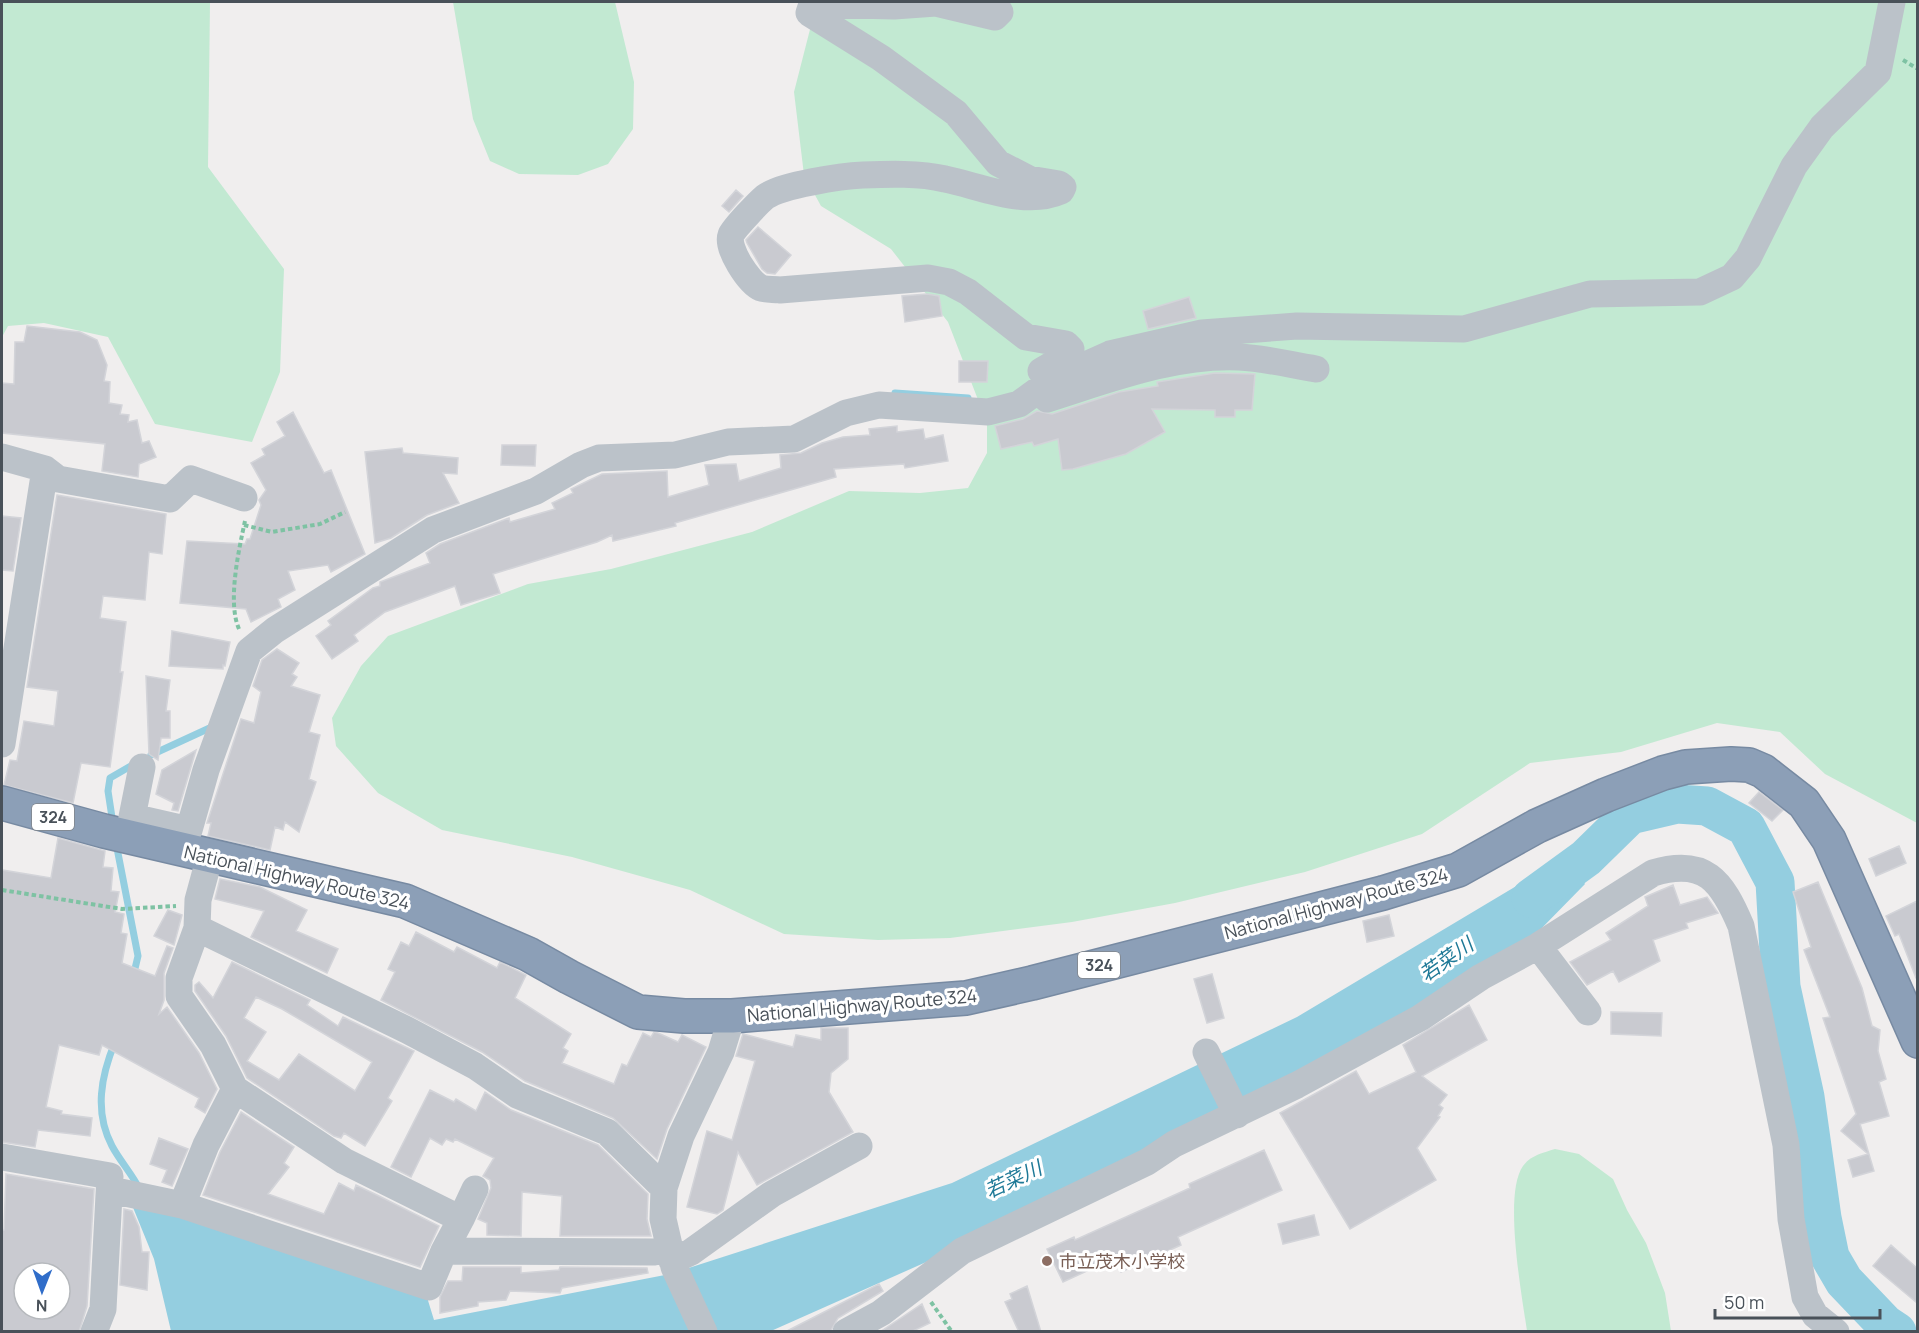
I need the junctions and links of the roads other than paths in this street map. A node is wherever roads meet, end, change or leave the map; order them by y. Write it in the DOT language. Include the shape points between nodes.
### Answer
graph roads {
  1 [pos="993,2"];
  2 [pos="1892,2"];
  3 [pos="1316,369"];
  4 [pos="1019,404"];
  5 [pos="988,412"];
  6 [pos="2,457"];
  7 [pos="45,469"];
  8 [pos="244,498"];
  9 [pos="2,744"];
  10 [pos="142,767"];
  11 [pos="2,803"];
  12 [pos="121,830"];
  13 [pos="210,856"];
  14 [pos="197,922"];
  15 [pos="1538,946"];
  16 [pos="1588,1012"];
  17 [pos="732,1016"];
  18 [pos="1917,1041"];
  19 [pos="1206,1052"];
  20 [pos="236,1089"];
  21 [pos="1235,1111"];
  22 [pos="859,1146"];
  23 [pos="2,1157"];
  24 [pos="664,1188"];
  25 [pos="475,1189"];
  26 [pos="120,1193"];
  27 [pos="173,1204"];
  28 [pos="461,1219"];
  29 [pos="444,1251"];
  30 [pos="672,1259"];
  31 [pos="1823,1327"];
  32 [pos="94,1332"];
  33 [pos="704,1332"];
  34 [pos="846,1332"];
  1 -- 5 [label="street" via="1000,12 995,17 936,3 812,4 809,13 881,58 956,113 998,163 1029,178 1059,184 1061,191 1032,196 916,176 835,178 765,197 731,234 731,246 747,275 760,288 780,290 928,278 949,282 1026,337 1066,344 1071,349 1068,356 1007,391"];
  2 -- 4 [label="street" via="1878,72 1822,127 1794,166 1748,258 1732,277 1700,292 1590,294 1464,329 1297,326 1202,333 1110,354 1052,380"];
  3 -- 4 [label="street" via="1239,357 1191,361 1126,374"];
  4 -- 5 [label="street"];
  5 -- 12 [label="street" via="879,405 846,413 794,439 728,442 675,455 600,458 536,491 434,530 275,630 249,651 189,830"];
  6 -- 7 [label="street"];
  7 -- 8 [label="street" via="58,479 170,499 190,479"];
  7 -- 9 [label="street"];
  10 -- 12 [label="street"];
  11 -- 12 [label="highway, National Highway Route 324 / 324"];
  12 -- 13 [label="highway, National Highway Route 324 / 324"];
  13 -- 14 [label="street" via="198,900"];
  13 -- 17 [label="highway, National Highway Route 324 / 324" via="405,900 528,954 638,1011"];
  14 -- 20 [label="street" via="179,978 179,996 213,1045"];
  14 -- 24 [label="street" via="475,1066 517,1095 607,1132"];
  15 -- 16 [label="street"];
  15 -- 21 [label="street" via="1481,977 1420,1018"];
  15 -- 31 [label="street" via="1653,873 1674,867 1694,869 1714,878 1727,893 1741,926 1786,1145 1791,1218 1803,1287"];
  17 -- 18 [label="highway, National Highway Route 324 / 324" via="966,998 1032,983 1383,894 1458,870 1537,826 1663,773 1731,764 1749,765 1770,776 1814,814"];
  17 -- 24 [label="street" via="721,1052 677,1144"];
  19 -- 21 [label="street"];
  20 -- 27 [label="street"];
  20 -- 28 [label="street" via="344,1161"];
  21 -- 34 [label="street" via="1147,1162 962,1251 881,1313"];
  22 -- 30 [label="street" via="772,1194 691,1252"];
  23 -- 26 [label="street" via="110,1176"];
  24 -- 30 [label="street" via="663,1219"];
  25 -- 28 [label="street"];
  26 -- 27 [label="street"];
  26 -- 32 [label="street" via="103,1309"];
  27 -- 29 [label="street" via="429,1287"];
  28 -- 29 [label="street"];
  29 -- 30 [label="street" via="654,1252"];
  30 -- 33 [label="street"];
}
